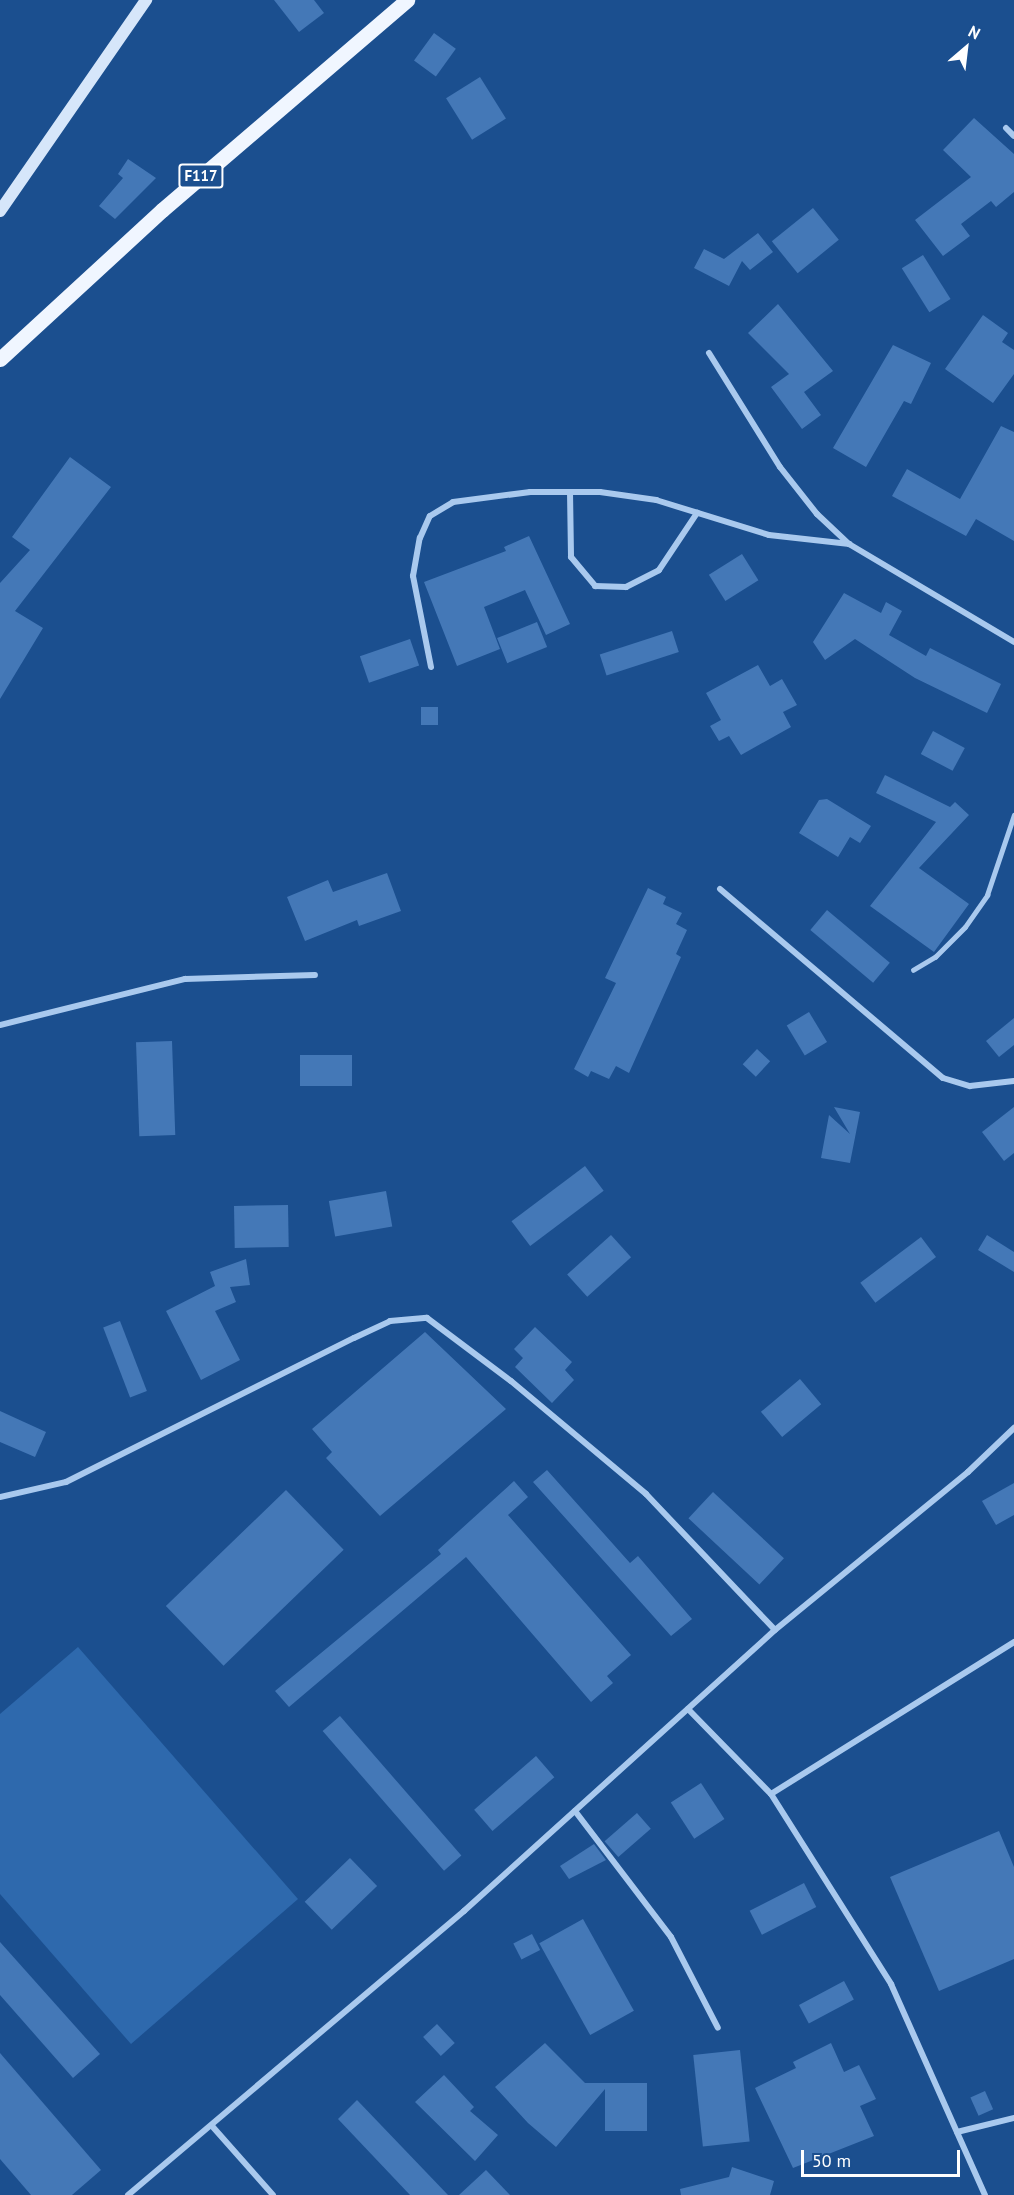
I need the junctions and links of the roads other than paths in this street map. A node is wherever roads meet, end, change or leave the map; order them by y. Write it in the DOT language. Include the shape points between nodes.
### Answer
graph roads {
  1 [pos="146,0"];
  2 [pos="407,0"];
  3 [pos="1006,128"];
  4 [pos="1014,136"];
  5 [pos="0,211"];
  6 [pos="709,352"];
  7 [pos="0,359"];
  8 [pos="570,492"];
  9 [pos="697,513"];
  10 [pos="849,544"];
  11 [pos="1014,642"];
  12 [pos="431,667"];
  13 [pos="1014,815"];
  14 [pos="720,890"];
  15 [pos="913,970"];
  16 [pos="315,975"];
  17 [pos="0,1025"];
  18 [pos="1014,1082"];
  19 [pos="1014,1428"];
  20 [pos="0,1497"];
  21 [pos="775,1630"];
  22 [pos="1014,1642"];
  23 [pos="688,1709"];
  24 [pos="771,1794"];
  25 [pos="575,1811"];
  26 [pos="718,2028"];
  27 [pos="1014,2118"];
  28 [pos="212,2126"];
  29 [pos="957,2132"];
  30 [pos="128,2195"];
  31 [pos="273,2195"];
  32 [pos="985,2195"];
  1 -- 5 [label="main road"];
  2 -- 7 [label="main road, F117" via="162,210"];
  3 -- 4 [label="street"];
  6 -- 10 [label="street" via="780,467 817,514"];
  8 -- 9 [label="street" via="656,500"];
  8 -- 9 [label="street" via="571,557 595,586 626,587 659,570"];
  8 -- 12 [label="street" via="453,502 430,516 420,538 413,576"];
  9 -- 10 [label="street" via="769,535"];
  10 -- 11 [label="street"];
  13 -- 15 [label="lane" via="987,895 965,927 935,957"];
  14 -- 18 [label="street" via="943,1078 970,1086"];
  16 -- 17 [label="street" via="185,979"];
  19 -- 21 [label="street" via="968,1472"];
  20 -- 21 [label="street" via="66,1482 354,1338 390,1322 427,1318 511,1381 646,1494"];
  21 -- 23 [label="street"];
  22 -- 24 [label="street"];
  23 -- 24 [label="street"];
  23 -- 25 [label="street"];
  24 -- 29 [label="street" via="891,1984"];
  25 -- 26 [label="street" via="671,1937"];
  25 -- 28 [label="street"];
  27 -- 29 [label="street"];
  28 -- 30 [label="street"];
  28 -- 31 [label="street"];
  29 -- 32 [label="street"];
}
